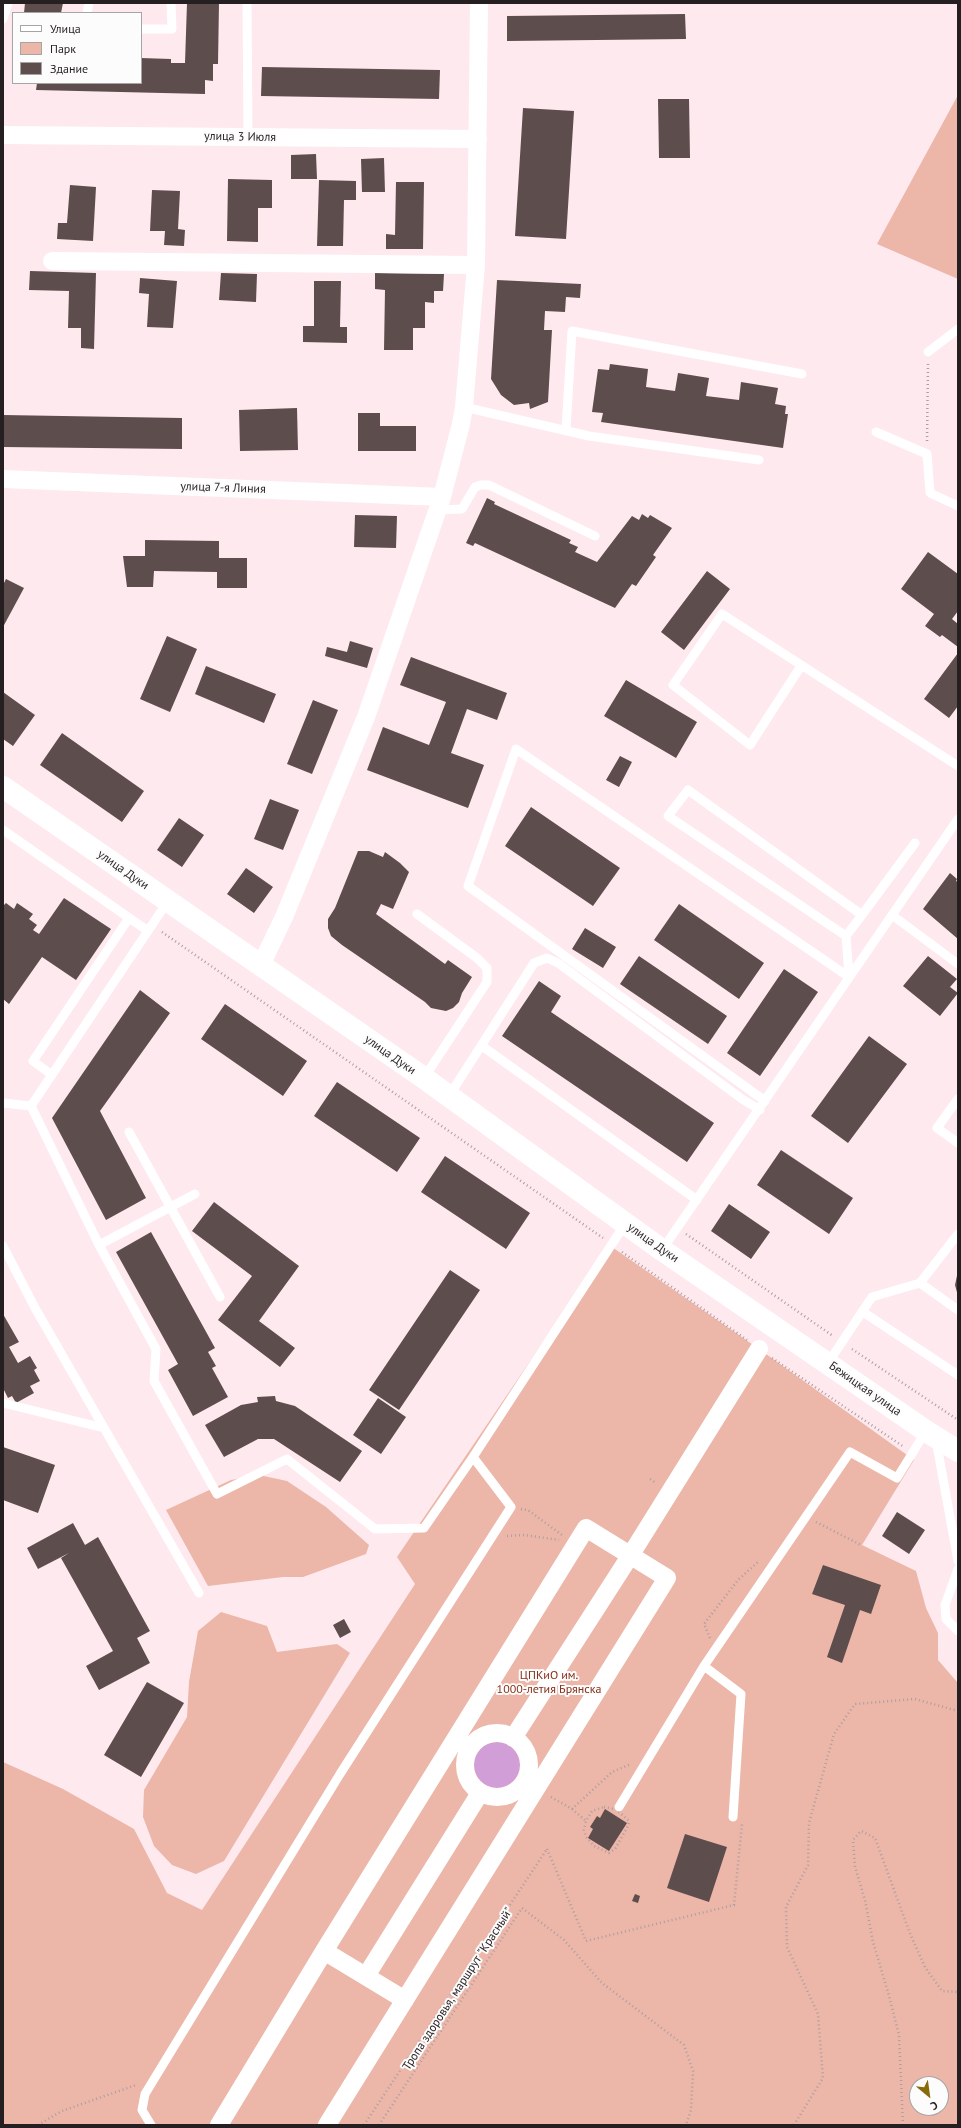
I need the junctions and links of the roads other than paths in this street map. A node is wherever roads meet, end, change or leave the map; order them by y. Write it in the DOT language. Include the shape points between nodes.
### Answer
graph roads {
  1 [pos="8,3"];
  2 [pos="171,3"];
  3 [pos="247,3"];
  4 [pos="479,3"];
  5 [pos="3,19"];
  6 [pos="142,29"];
  7 [pos="3,135"];
  8 [pos="248,137"];
  9 [pos="478,139"];
  10 [pos="52,261"];
  11 [pos="476,265"];
  12 [pos="958,329"];
  13 [pos="928,352"];
  14 [pos="802,374"];
  15 [pos="464,407"];
  16 [pos="566,429"];
  17 [pos="876,432"];
  18 [pos="759,460"];
  19 [pos="3,479"];
  20 [pos="440,503"];
  21 [pos="958,506"];
  22 [pos="595,536"];
  23 [pos="801,666"];
  24 [pos="958,766"];
  25 [pos="3,787"];
  26 [pos="958,819"];
  27 [pos="3,830"];
  28 [pos="954,833"];
  29 [pos="915,843"];
  30 [pos="168,901"];
  31 [pos="417,914"];
  32 [pos="862,915"];
  33 [pos="892,915"];
  34 [pos="130,918"];
  35 [pos="150,928"];
  36 [pos="846,936"];
  37 [pos="958,964"];
  38 [pos="261,965"];
  39 [pos="849,978"];
  40 [pos="482,1046"];
  41 [pos="52,1075"];
  42 [pos="424,1078"];
  43 [pos="449,1096"];
  44 [pos="958,1099"];
  45 [pos="765,1101"];
  46 [pos="3,1103"];
  47 [pos="31,1106"];
  48 [pos="760,1110"];
  49 [pos="129,1132"];
  50 [pos="958,1143"];
  51 [pos="195,1194"];
  52 [pos="697,1200"];
  53 [pos="171,1207"];
  54 [pos="625,1224"];
  55 [pos="958,1234"];
  56 [pos="99,1245"];
  57 [pos="3,1246"];
  58 [pos="662,1250"];
  59 [pos="920,1283"];
  60 [pos="220,1297"];
  61 [pos="958,1310"];
  62 [pos="863,1312"];
  63 [pos="774,1326"];
  64 [pos="759,1349"];
  65 [pos="828,1363"];
  66 [pos="958,1375"];
  67 [pos="3,1402"];
  68 [pos="104,1428"];
  69 [pos="930,1434"];
  70 [pos="958,1451"];
  71 [pos="473,1457"];
  72 [pos="954,1521"];
  73 [pos="630,1556"];
  74 [pos="958,1561"];
  75 [pos="958,1569"];
  76 [pos="199,1593"];
  77 [pos="958,1631"];
  78 [pos="704,1666"];
  79 [pos="513,1738"];
  80 [pos="462,1744"];
  81 [pos="530,1785"];
  82 [pos="480,1793"];
  83 [pos="619,1807"];
  84 [pos="738,1818"];
  85 [pos="324,1951"];
  86 [pos="366,1976"];
  87 [pos="405,2000"];
  88 [pos="151,2125"];
  89 [pos="219,2125"];
  90 [pos="328,2125"];
  1 -- 5 [label="lane"];
  2 -- 6 [label="lane" via="172,29"];
  3 -- 8 [label="lane"];
  4 -- 9 [label="street"];
  7 -- 8 [label="street, улица 3 Июля"];
  8 -- 9 [label="street, улица 3 Июля"];
  9 -- 11 [label="street"];
  10 -- 11 [label="street"];
  11 -- 15 [label="street"];
  12 -- 13 [label="lane"];
  14 -- 16 [label="lane" via="572,331"];
  15 -- 16 [label="lane"];
  15 -- 20 [label="street"];
  16 -- 18 [label="lane" via="589,436"];
  17 -- 21 [label="lane" via="927,454 930,493"];
  19 -- 20 [label="street, улица 7-я Линия"];
  20 -- 22 [label="lane" via="462,508 475,487 489,485"];
  20 -- 38 [label="street" via="366,717 284,917"];
  23 -- 23 [label="lane" via="722,614 673,685 750,745"];
  23 -- 24 [label="lane"];
  25 -- 30 [label="main road, улица Дуки"];
  26 -- 28 [label="lane"];
  27 -- 34 [label="lane"];
  28 -- 33 [label="lane"];
  29 -- 32 [label="lane"];
  30 -- 35 [label="lane"];
  30 -- 38 [label="main road, улица Дуки"];
  31 -- 42 [label="lane" via="488,968 487,982"];
  32 -- 36 [label="lane"];
  32 -- 36 [label="lane" via="688,790 668,816"];
  33 -- 37 [label="lane"];
  33 -- 39 [label="lane"];
  34 -- 35 [label="lane"];
  34 -- 41 [label="lane" via="33,1061"];
  35 -- 41 [label="lane"];
  36 -- 39 [label="lane"];
  38 -- 42 [label="main road, улица Дуки"];
  39 -- 45 [label="lane"];
  39 -- 45 [label="lane" via="516,749 468,886"];
  40 -- 43 [label="lane"];
  40 -- 48 [label="lane" via="534,963 547,958 558,963"];
  40 -- 52 [label="lane"];
  41 -- 47 [label="lane"];
  42 -- 43 [label="main road, улица Дуки"];
  43 -- 54 [label="main road, улица Дуки"];
  44 -- 50 [label="lane" via="937,1128"];
  45 -- 48 [label="lane"];
  46 -- 47 [label="lane"];
  47 -- 56 [label="lane"];
  48 -- 52 [label="lane"];
  49 -- 53 [label="lane"];
  51 -- 53 [label="lane"];
  52 -- 58 [label="lane"];
  53 -- 56 [label="lane"];
  53 -- 60 [label="lane"];
  54 -- 58 [label="main road, улица Дуки"];
  54 -- 71 [label="lane"];
  55 -- 59 [label="lane"];
  56 -- 71 [label="lane" via="156,1349 154,1381 217,1494 287,1459 375,1529 424,1528"];
  57 -- 68 [label="lane" via="35,1308"];
  58 -- 63 [label="main road, улица Дуки"];
  59 -- 61 [label="lane"];
  59 -- 62 [label="lane" via="872,1297"];
  62 -- 65 [label="lane"];
  62 -- 66 [label="lane"];
  63 -- 65 [label="main road, Бежицкая улица"];
  64 -- 73 [label="street"];
  65 -- 69 [label="main road, Бежицкая улица"];
  67 -- 68 [label="lane"];
  68 -- 76 [label="lane"];
  69 -- 70 [label="main road, Бежицкая улица"];
  69 -- 72 [label="lane"];
  69 -- 78 [label="lane" via="912,1453 897,1478 850,1452"];
  71 -- 88 [label="lane" via="512,1507 340,1774 145,2094 142,2110"];
  72 -- 74 [label="lane"];
  73 -- 79 [label="street"];
  73 -- 80 [label="street" via="586,1528"];
  73 -- 81 [label="street" via="667,1578"];
  75 -- 77 [label="lane" via="945,1605 946,1619"];
  78 -- 83 [label="lane"];
  78 -- 84 [label="lane" via="741,1694"];
  79 -- 80 [label="street" via="502,1734 489,1734"];
  79 -- 81 [label="street" via="523,1746 528,1757"];
  80 -- 82 [label="street" via="466,1773 471,1784"];
  80 -- 85 [label="street"];
  81 -- 82 [label="street" via="505,1796 492,1797"];
  81 -- 87 [label="street"];
  82 -- 86 [label="street"];
  85 -- 86 [label="street"];
  85 -- 89 [label="street"];
  86 -- 87 [label="street"];
  87 -- 90 [label="street"];
}
